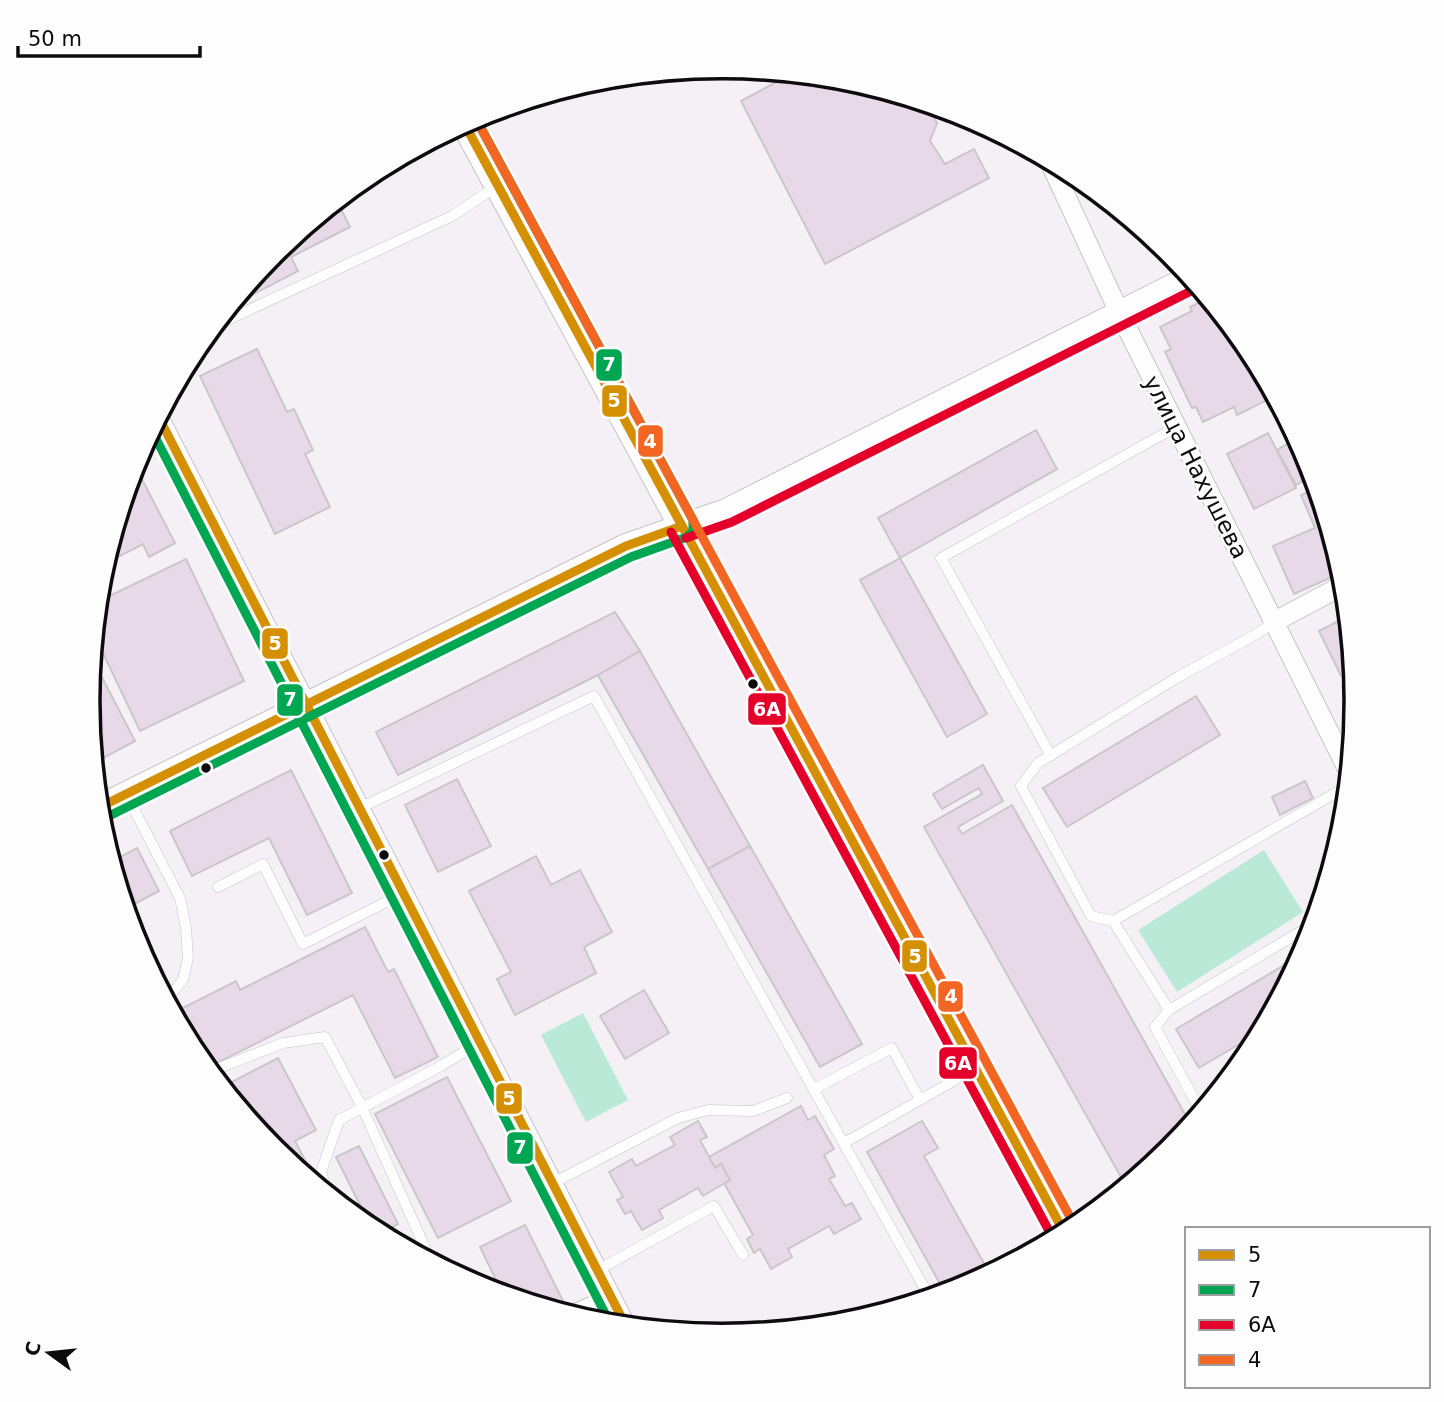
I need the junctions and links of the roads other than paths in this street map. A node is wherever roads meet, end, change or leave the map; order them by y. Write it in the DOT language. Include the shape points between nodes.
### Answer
graph roads {
  1 [pos="469,133"];
  2 [pos="1057,177"];
  3 [pos="498,186"];
  4 [pos="1182,282"];
  5 [pos="1120,314"];
  6 [pos="231,318"];
  7 [pos="1176,426"];
  8 [pos="164,427"];
  9 [pos="682,526"];
  10 [pos="1334,590"];
  11 [pos="1274,622"];
  12 [pos="306,703"];
  13 [pos="1051,755"];
  14 [pos="1342,757"];
  15 [pos="1337,792"];
  16 [pos="126,794"];
  17 [pos="109,803"];
  18 [pos="359,808"];
  19 [pos="218,887"];
  20 [pos="404,893"];
  21 [pos="1113,920"];
  22 [pos="1299,932"];
  23 [pos="173,992"];
  24 [pos="1169,1010"];
  25 [pos="480,1042"];
  26 [pos="220,1068"];
  27 [pos="975,1069"];
  28 [pos="814,1089"];
  29 [pos="787,1098"];
  30 [pos="920,1100"];
  31 [pos="1196,1103"];
  32 [pos="362,1107"];
  33 [pos="844,1143"];
  34 [pos="323,1178"];
  35 [pos="553,1183"];
  36 [pos="1059,1223"];
  37 [pos="425,1247"];
  38 [pos="743,1255"];
  39 [pos="598,1270"];
  40 [pos="925,1289"];
  41 [pos="612,1298"];
  42 [pos="588,1308"];
  43 [pos="620,1314"];
  1 -- 3 [label="main road"];
  2 -- 5 [label="street, улица Нахушева"];
  3 -- 6 [label="lane" via="452,216"];
  3 -- 9 [label="main road"];
  4 -- 5 [label="street"];
  5 -- 7 [label="street, улица Нахушева"];
  5 -- 9 [label="street" via="726,511"];
  7 -- 11 [label="street, улица Нахушева"];
  7 -- 13 [label="lane" via="941,558"];
  8 -- 12 [label="street"];
  9 -- 12 [label="street" via="626,546"];
  9 -- 27 [label="main road"];
  10 -- 11 [label="street"];
  11 -- 13 [label="lane"];
  11 -- 14 [label="street, улица Нахушева"];
  12 -- 16 [label="street"];
  12 -- 18 [label="street"];
  13 -- 21 [label="lane" via="1038,763 1021,786 1091,916"];
  15 -- 21 [label="lane"];
  16 -- 17 [label="street"];
  16 -- 23 [label="lane" via="180,898 188,958 183,980"];
  18 -- 20 [label="street"];
  18 -- 28 [label="lane" via="594,696"];
  19 -- 20 [label="lane" via="262,864 303,944"];
  20 -- 25 [label="street"];
  21 -- 24 [label="lane"];
  22 -- 24 [label="lane"];
  24 -- 31 [label="lane" via="1155,1027"];
  25 -- 32 [label="lane"];
  25 -- 35 [label="street"];
  26 -- 32 [label="lane" via="283,1043 325,1037"];
  27 -- 30 [label="lane"];
  27 -- 36 [label="main road"];
  28 -- 30 [label="lane" via="892,1048"];
  28 -- 33 [label="lane"];
  29 -- 35 [label="lane" via="753,1111 708,1110 678,1118"];
  30 -- 33 [label="lane"];
  32 -- 34 [label="lane" via="339,1120"];
  32 -- 37 [label="lane"];
  33 -- 40 [label="lane"];
  35 -- 39 [label="street"];
  38 -- 39 [label="lane" via="714,1206"];
  39 -- 41 [label="street"];
  41 -- 42 [label="street"];
  41 -- 43 [label="street"];
}
